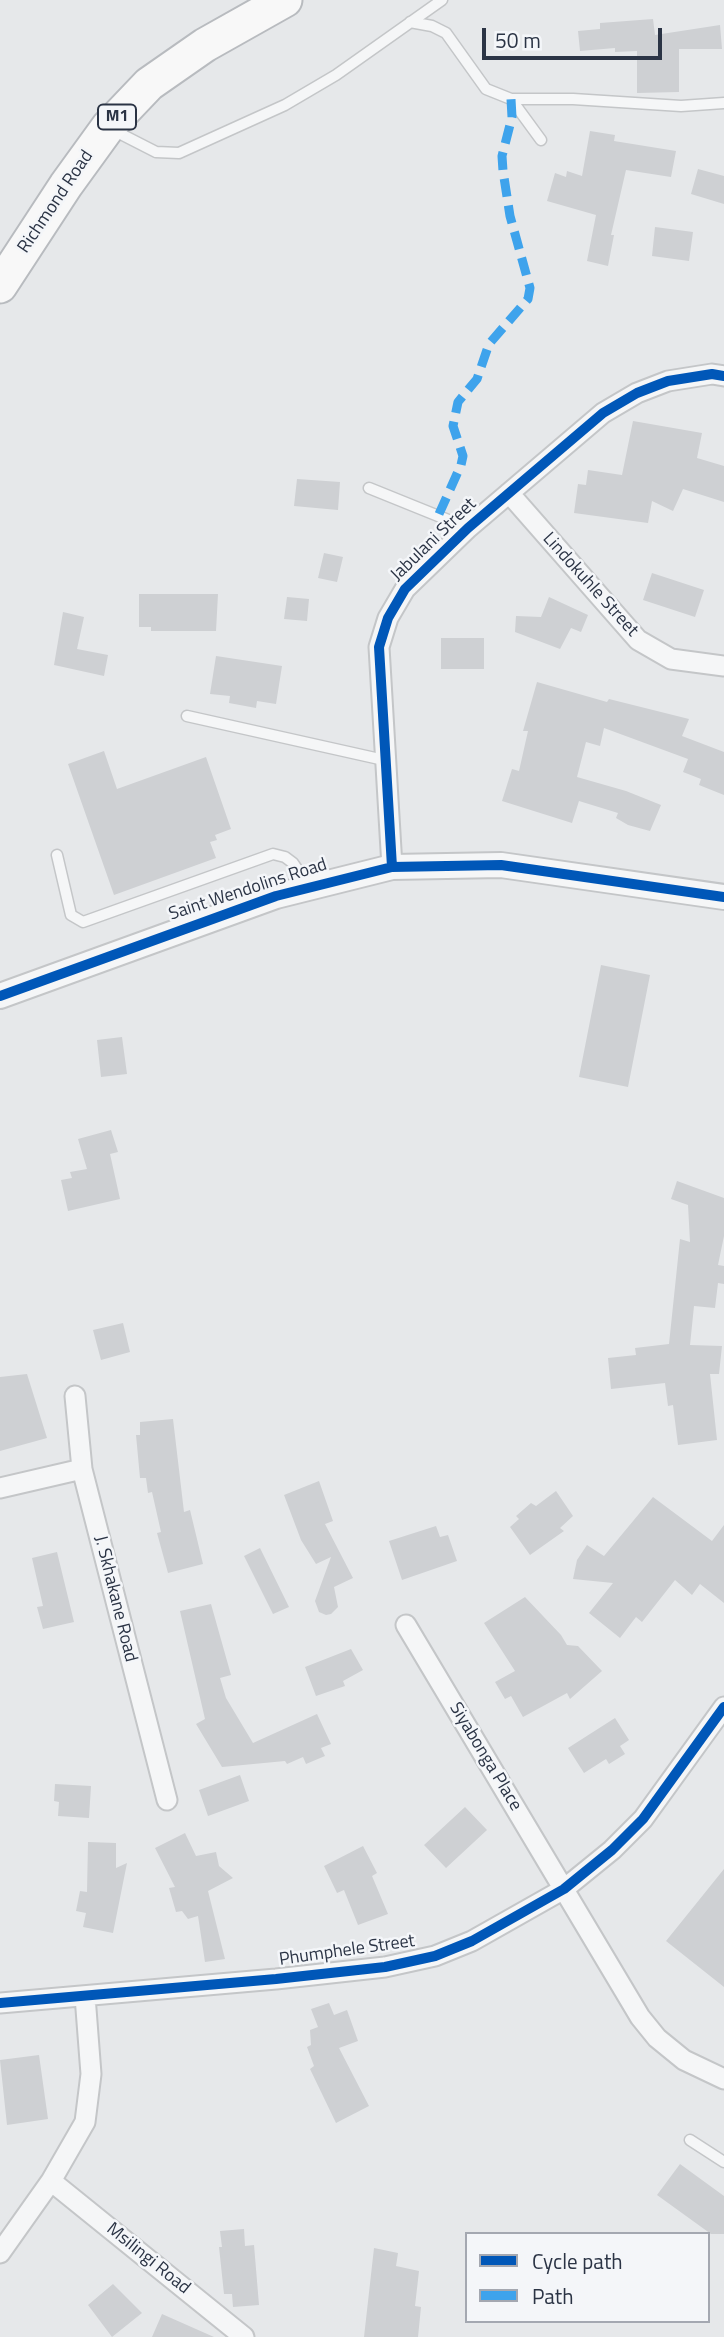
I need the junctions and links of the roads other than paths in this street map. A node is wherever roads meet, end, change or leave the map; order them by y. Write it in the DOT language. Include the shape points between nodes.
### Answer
graph roads {
  1 [pos="285,0"];
  2 [pos="442,0"];
  3 [pos="410,22"];
  4 [pos="511,99"];
  5 [pos="724,103"];
  6 [pos="108,127"];
  7 [pos="541,140"];
  8 [pos="0,286"];
  9 [pos="724,376"];
  10 [pos="369,488"];
  11 [pos="509,493"];
  12 [pos="468,528"];
  13 [pos="724,667"];
  14 [pos="187,716"];
  15 [pos="384,760"];
  16 [pos="57,855"];
  17 [pos="392,867"];
  18 [pos="311,890"];
  19 [pos="724,897"];
  20 [pos="0,996"];
  21 [pos="75,1396"];
  22 [pos="82,1469"];
  23 [pos="0,1488"];
  24 [pos="405,1625"];
  25 [pos="724,1707"];
  26 [pos="167,1800"];
  27 [pos="564,1889"];
  28 [pos="85,1996"];
  29 [pos="0,2003"];
  30 [pos="724,2080"];
  31 [pos="690,2140"];
  32 [pos="724,2162"];
  33 [pos="51,2180"];
  34 [pos="0,2253"];
  35 [pos="244,2337"];
  1 -- 6 [label="highway, Richmond Road / M1" via="149,84"];
  2 -- 3 [label="lane"];
  3 -- 4 [label="lane" via="446,33 486,89"];
  3 -- 6 [label="lane" via="285,105 179,153 156,152"];
  4 -- 5 [label="lane" via="681,106"];
  4 -- 7 [label="lane"];
  6 -- 8 [label="highway, Richmond Road / M1"];
  9 -- 11 [label="street, Jabulani Street" via="668,381 637,393 603,413"];
  10 -- 12 [label="lane"];
  11 -- 12 [label="street, Jabulani Street"];
  11 -- 13 [label="street, Lindokuhle Street" via="638,640 671,659"];
  12 -- 15 [label="street, Jabulani Street" via="405,589 388,618 379,647"];
  14 -- 15 [label="lane"];
  15 -- 17 [label="street, Jabulani Street"];
  16 -- 18 [label="lane" via="71,915 83,922 273,854 293,863"];
  17 -- 18 [label="street, Saint Wendolins Road" via="340,878"];
  17 -- 19 [label="street, Saint Wendolins Road" via="501,865"];
  18 -- 20 [label="street, Saint Wendolins Road" via="275,896"];
  21 -- 22 [label="street, J. Skhakane Road"];
  22 -- 23 [label="street"];
  22 -- 26 [label="street, J. Skhakane Road"];
  24 -- 27 [label="street, Siyabonga Place"];
  25 -- 27 [label="street, Phumphele Street" via="643,1819"];
  27 -- 28 [label="street, Phumphele Street" via="472,1941 435,1956 358,1970"];
  27 -- 30 [label="street, Siyabonga Place" via="657,2038 684,2060"];
  28 -- 29 [label="street, Phumphele Street"];
  28 -- 33 [label="street" via="90,2100 85,2122"];
  31 -- 32 [label="lane"];
  33 -- 34 [label="street"];
  33 -- 35 [label="street, Msilingi Road"];
}
